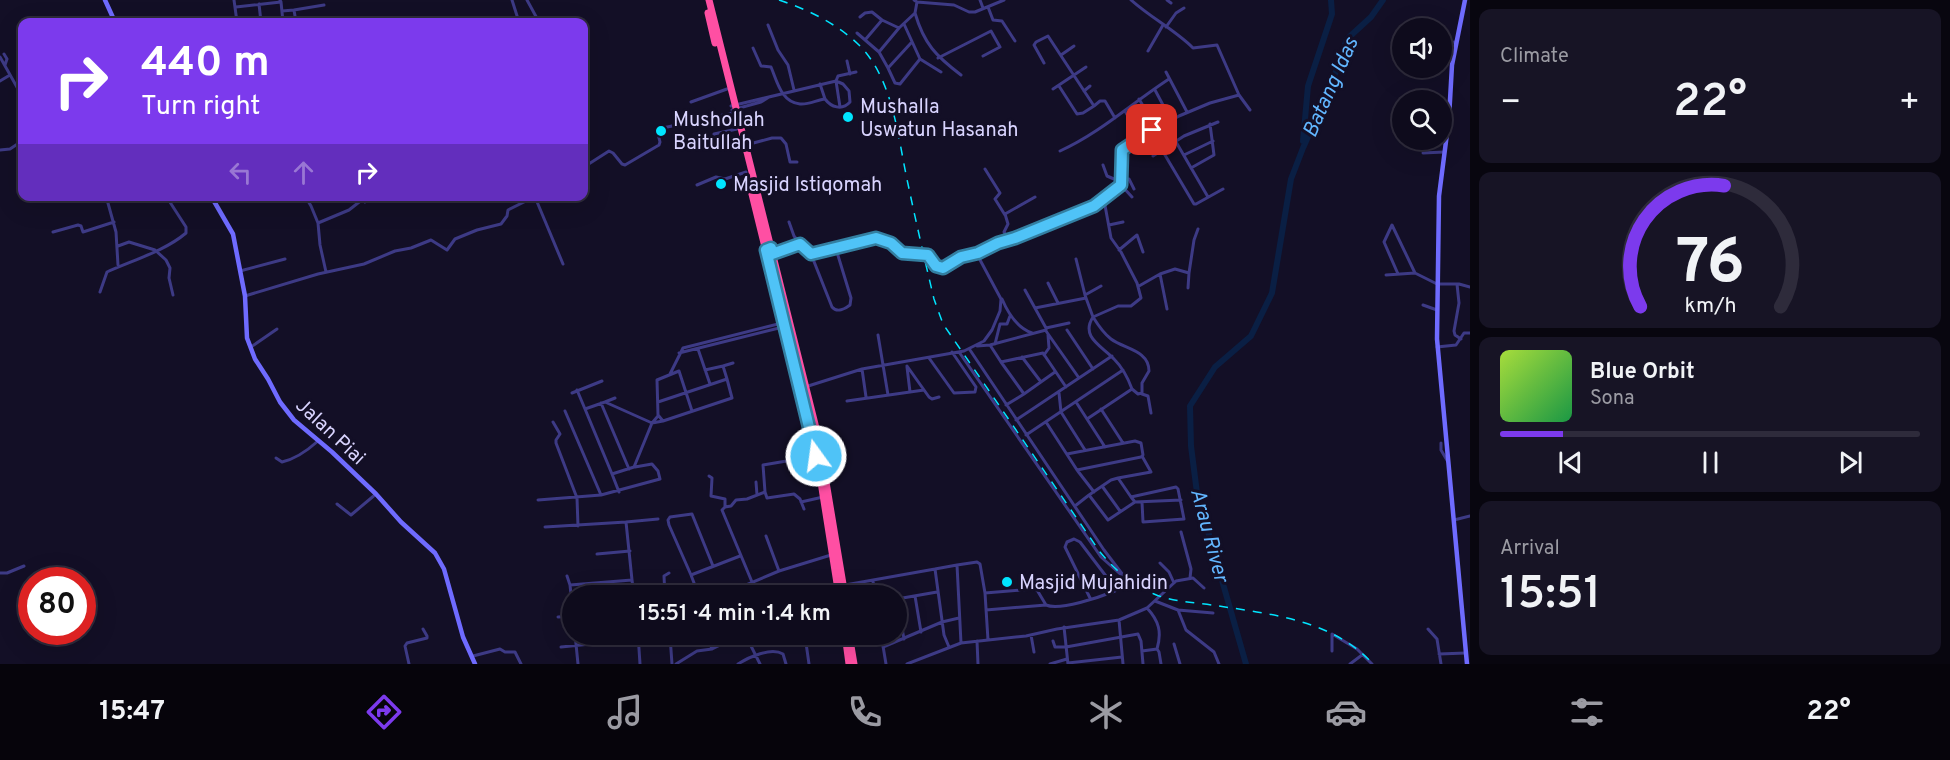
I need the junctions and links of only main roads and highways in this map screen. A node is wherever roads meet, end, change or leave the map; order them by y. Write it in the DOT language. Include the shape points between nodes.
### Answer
graph roads {
  1 [pos="705,0"];
  2 [pos="709,0"];
  3 [pos="718,45"];
  4 [pos="734,109"];
  5 [pos="747,168"];
  6 [pos="770,250"];
  7 [pos="836,554"];
  8 [pos="838,569"];
  9 [pos="839,585"];
  10 [pos="843,585"];
  11 [pos="846,645"];
  12 [pos="851,645"];
  13 [pos="849,664"];
  14 [pos="854,664"];
  1 -- 3 [label="highway"];
  2 -- 3 [label="highway"];
  3 -- 4 [label="highway"];
  3 -- 4 [label="highway"];
  4 -- 5 [label="highway"];
  4 -- 5 [label="highway"];
  5 -- 6 [label="highway"];
  6 -- 7 [label="highway"];
  6 -- 7 [label="highway" via="823,460"];
  7 -- 8 [label="highway"];
  8 -- 9 [label="highway"];
  8 -- 10 [label="highway"];
  11 -- 13 [label="highway"];
  12 -- 14 [label="highway"];
}
